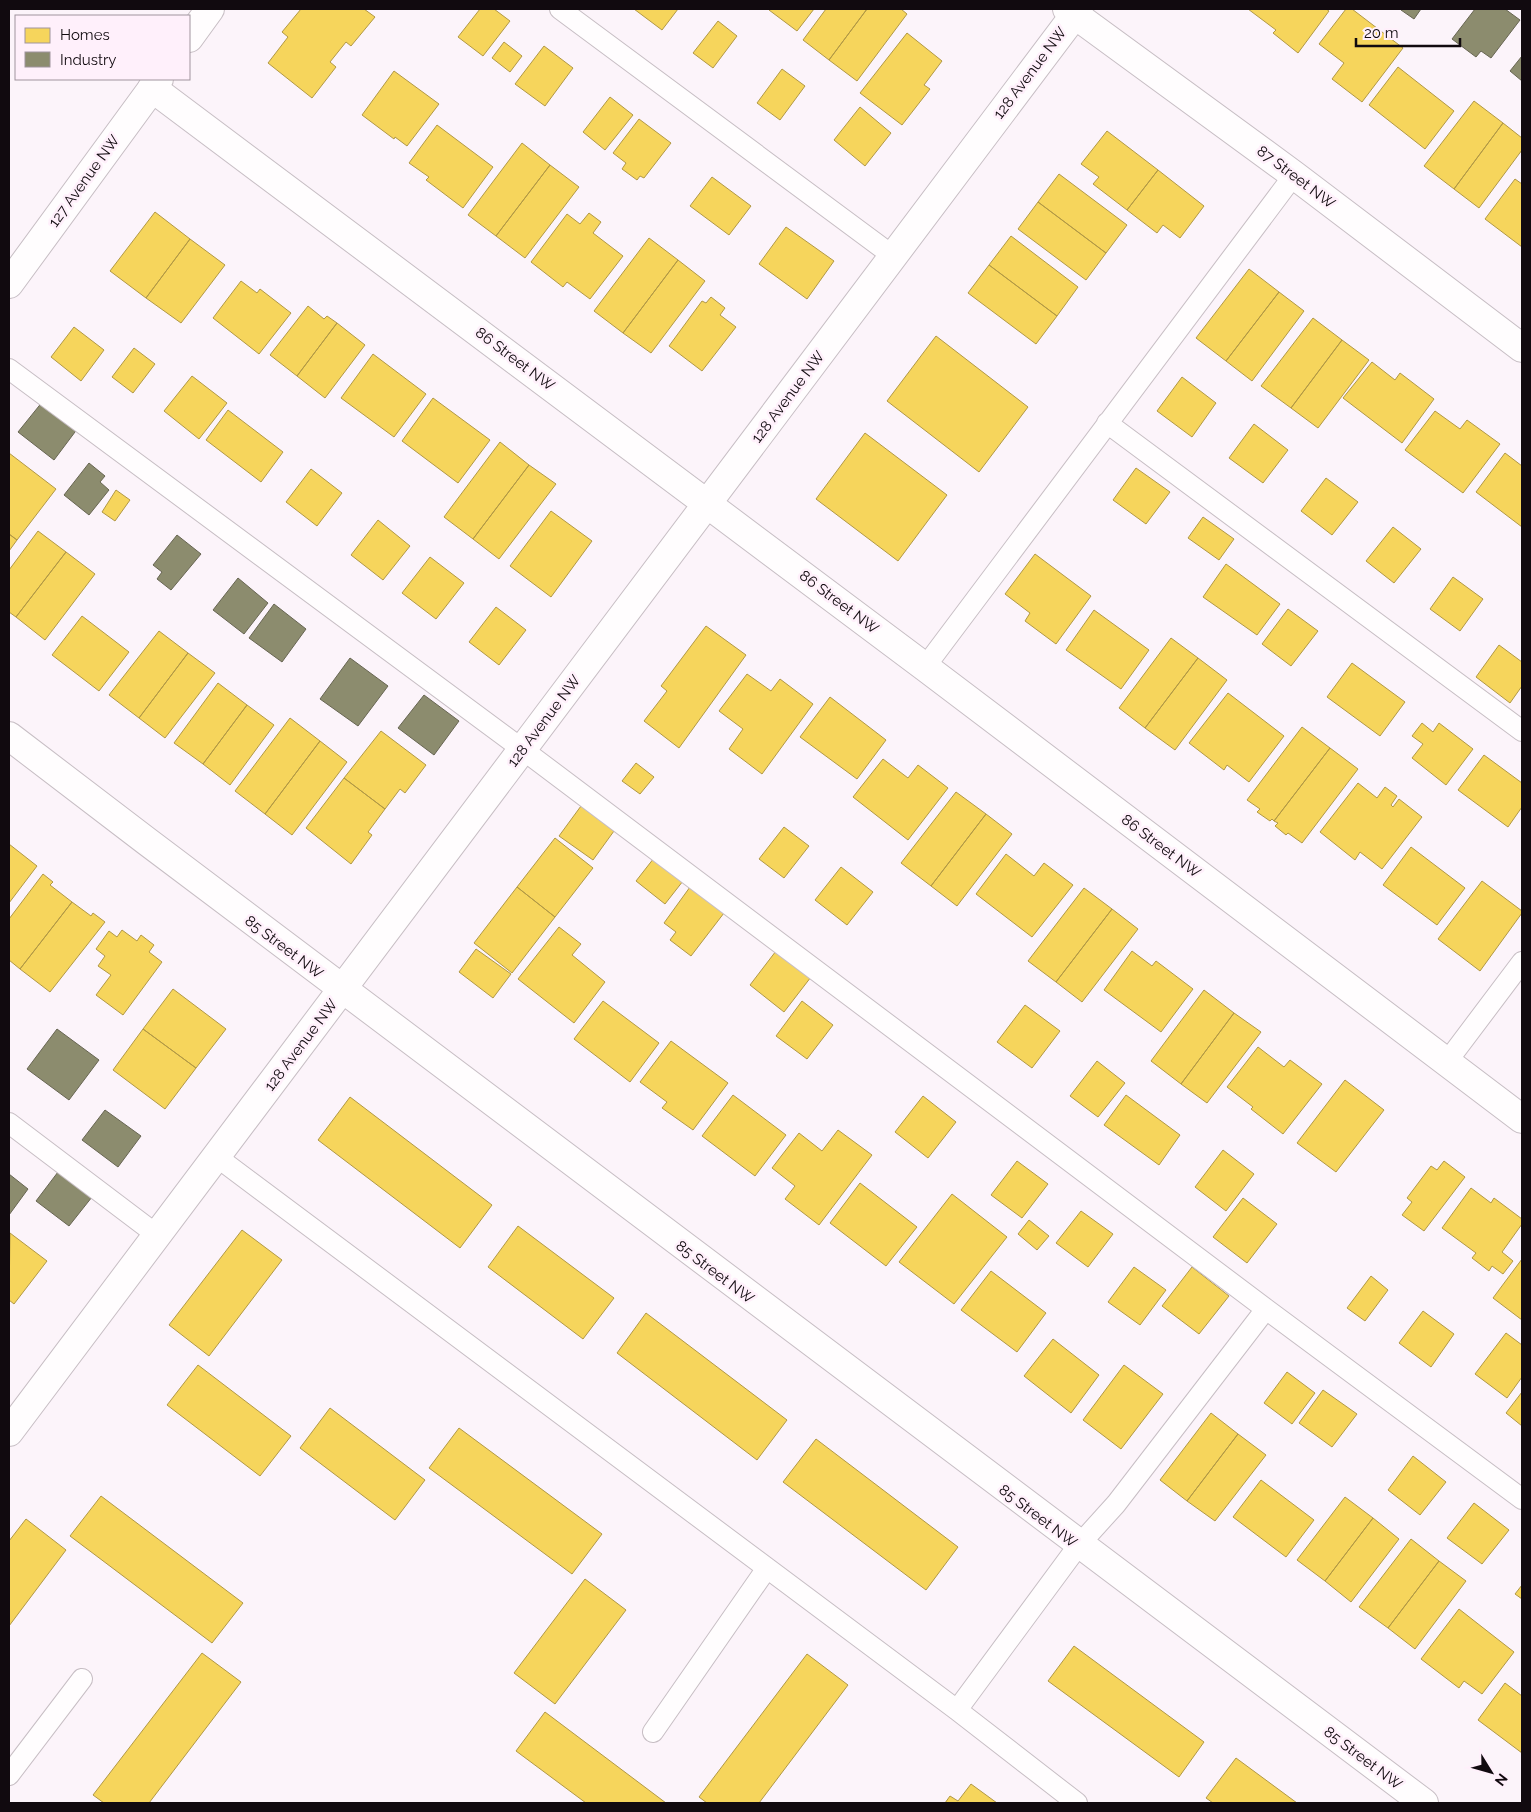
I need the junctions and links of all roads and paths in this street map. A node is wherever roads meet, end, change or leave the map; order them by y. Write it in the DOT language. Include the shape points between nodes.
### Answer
graph roads {
  1 [pos="210,9"];
  2 [pos="560,9"];
  3 [pos="1073,11"];
  4 [pos="190,37"];
  5 [pos="156,83"];
  6 [pos="1294,175"];
  7 [pos="893,256"];
  8 [pos="9,284"];
  9 [pos="1522,348"];
  10 [pos="9,369"];
  11 [pos="1108,424"];
  12 [pos="708,504"];
  13 [pos="925,667"];
  14 [pos="1522,731"];
  15 [pos="9,736"];
  16 [pos="522,749"];
  17 [pos="1522,962"];
  18 [pos="341,990"];
  19 [pos="1446,1063"];
  20 [pos="1522,1120"];
  21 [pos="9,1123"];
  22 [pos="217,1157"];
  23 [pos="157,1235"];
  24 [pos="1266,1309"];
  25 [pos="9,1432"];
  26 [pos="1522,1499"];
  27 [pos="1078,1546"];
  28 [pos="767,1568"];
  29 [pos="82,1679"];
  30 [pos="956,1710"];
  31 [pos="653,1732"];
  32 [pos="9,1775"];
  33 [pos="1077,1803"];
  34 [pos="1424,1803"];
  1 -- 4 [label="street"];
  2 -- 7 [label="lane"];
  3 -- 6 [label="street, 87 Street NW"];
  3 -- 7 [label="street, 128 Avenue NW"];
  5 -- 8 [label="street, 127 Avenue NW"];
  5 -- 12 [label="street, 86 Street NW"];
  6 -- 9 [label="street, 87 Street NW"];
  6 -- 11 [label="lane"];
  7 -- 12 [label="street, 128 Avenue NW"];
  10 -- 16 [label="lane"];
  11 -- 13 [label="lane"];
  11 -- 14 [label="lane"];
  12 -- 13 [label="street, 86 Street NW"];
  12 -- 16 [label="street, 128 Avenue NW"];
  13 -- 19 [label="street, 86 Street NW"];
  15 -- 18 [label="street, 85 Street NW"];
  16 -- 18 [label="street, 128 Avenue NW"];
  16 -- 24 [label="lane"];
  17 -- 19 [label="lane"];
  18 -- 22 [label="street, 128 Avenue NW"];
  18 -- 27 [label="street, 85 Street NW"];
  19 -- 20 [label="street, 86 Street NW"];
  21 -- 23 [label="lane"];
  22 -- 23 [label="street, 128 Avenue NW"];
  22 -- 28 [label="lane"];
  23 -- 25 [label="street, 128 Avenue NW"];
  24 -- 26 [label="lane"];
  24 -- 27 [label="lane" via="1116,1504"];
  27 -- 30 [label="lane"];
  27 -- 34 [label="street, 85 Street NW"];
  28 -- 30 [label="lane"];
  28 -- 31 [label="lane"];
  29 -- 32 [label="lane"];
  30 -- 33 [label="lane"];
}
